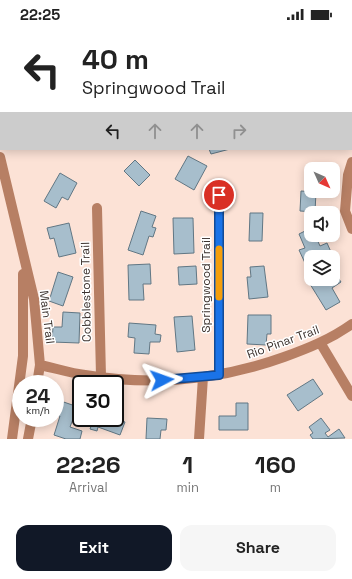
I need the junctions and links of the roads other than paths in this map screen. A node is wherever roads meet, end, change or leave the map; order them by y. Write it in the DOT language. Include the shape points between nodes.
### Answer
graph roads {
  1 [pos="0,157"];
  2 [pos="352,162"];
  3 [pos="219,195"];
  4 [pos="98,208"];
  5 [pos="352,229"];
  6 [pos="22,254"];
  7 [pos="352,324"];
  8 [pos="38,342"];
  9 [pos="23,343"];
  10 [pos="321,344"];
  11 [pos="40,365"];
  12 [pos="20,375"];
  13 [pos="38,375"];
  14 [pos="85,375"];
  15 [pos="101,375"];
  16 [pos="219,375"];
  17 [pos="204,377"];
  18 [pos="124,378"];
  19 [pos="352,396"];
  20 [pos="14,427"];
  21 [pos="30,427"];
  22 [pos="12,439"];
  23 [pos="28,439"];
  24 [pos="199,439"];
  1 -- 6 [label="street, Main Trail" via="14,208"];
  2 -- 5 [label="street" via="348,175 345,211"];
  3 -- 16 [label="street, Springwood Trail"];
  4 -- 15 [label="street, Cobblestone Trail"];
  6 -- 8 [label="street, Main Trail" via="34,299"];
  6 -- 9 [label="street, Main Trail"];
  7 -- 10 [label="street, Rio Pinar Trail"];
  8 -- 9 [label="street"];
  8 -- 11 [label="street, Main Trail"];
  9 -- 12 [label="street, Main Trail"];
  10 -- 16 [label="street, Rio Pinar Trail" via="260,366"];
  10 -- 19 [label="street"];
  11 -- 13 [label="street, Main Trail"];
  11 -- 14 [label="street"];
  16 -- 17 [label="street, Rio Pinar Trail"];
  17 -- 18 [label="street" via="148,381"];
  17 -- 24 [label="street"];
  20 -- 22 [label="street, Main Trail"];
  21 -- 23 [label="street"];
}
